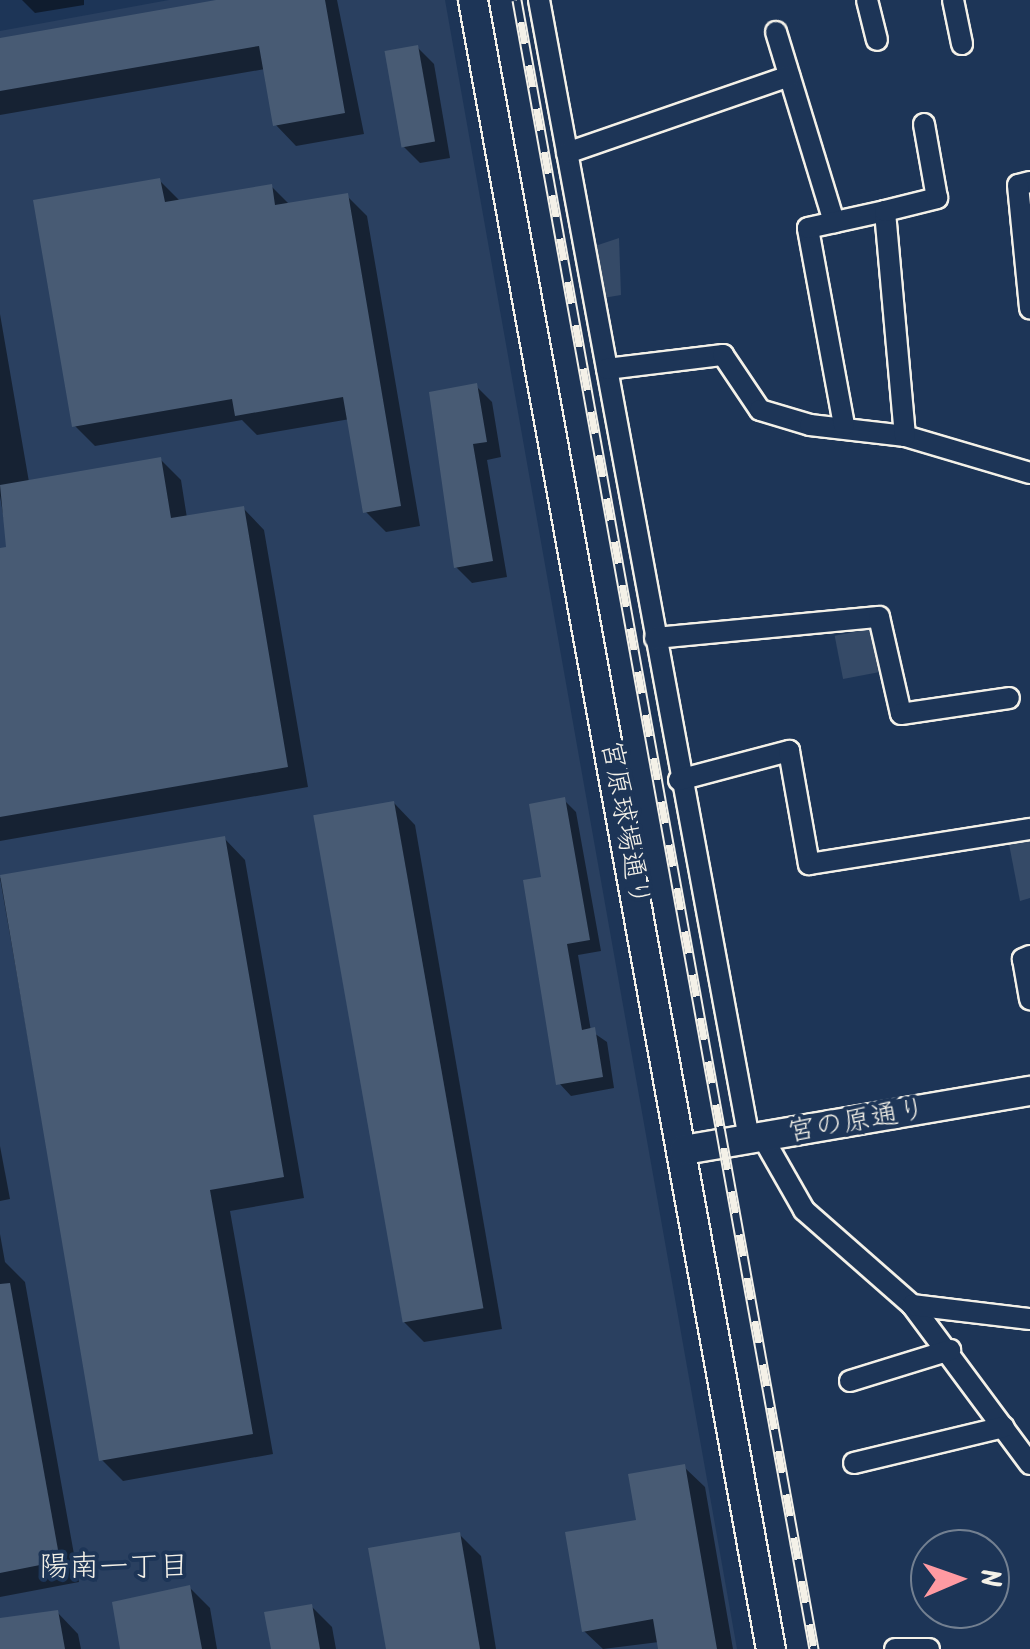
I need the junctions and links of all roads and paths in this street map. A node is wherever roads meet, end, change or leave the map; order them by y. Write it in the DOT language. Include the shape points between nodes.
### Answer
graph roads {
  1 [pos="473,0"];
  2 [pos="539,0"];
  3 [pos="867,0"];
  4 [pos="953,0"];
  5 [pos="776,32"];
  6 [pos="876,40"];
  7 [pos="962,44"];
  8 [pos="789,76"];
  9 [pos="924,124"];
  10 [pos="567,154"];
  11 [pos="1030,182"];
  12 [pos="885,210"];
  13 [pos="834,222"];
  14 [pos="1030,308"];
  15 [pos="606,369"];
  16 [pos="844,425"];
  17 [pos="905,436"];
  18 [pos="1030,473"];
  19 [pos="654,638"];
  20 [pos="1008,698"];
  21 [pos="679,780"];
  22 [pos="1030,829"];
  23 [pos="1030,956"];
  24 [pos="1030,999"];
  25 [pos="1030,1091"];
  26 [pos="756,1138"];
  27 [pos="684,1150"];
  28 [pos="912,1304"];
  29 [pos="1030,1319"];
  30 [pos="950,1350"];
  31 [pos="850,1381"];
  32 [pos="1004,1427"];
  33 [pos="854,1463"];
  34 [pos="1030,1464"];
  35 [pos="771,1649"];
  36 [pos="896,1649"];
  37 [pos="929,1649"];
  1 -- 27 [label="street, 宮原球場通り"];
  2 -- 10 [label="street"];
  3 -- 6 [label="street"];
  4 -- 7 [label="street"];
  5 -- 8 [label="street"];
  8 -- 10 [label="street"];
  8 -- 13 [label="street"];
  9 -- 12 [label="street" via="937,198"];
  10 -- 15 [label="street"];
  11 -- 14 [label="street" via="1018,185"];
  12 -- 13 [label="street"];
  12 -- 17 [label="street"];
  13 -- 16 [label="street" via="808,228"];
  15 -- 16 [label="street" via="723,356 760,410 810,425"];
  15 -- 19 [label="street"];
  16 -- 17 [label="street"];
  17 -- 18 [label="street"];
  19 -- 20 [label="street" via="880,617 900,714"];
  19 -- 21 [label="street"];
  21 -- 22 [label="street" via="789,751 809,864"];
  21 -- 26 [label="street"];
  23 -- 24 [label="street" via="1023,959"];
  25 -- 26 [label="street, 宮の原通り"];
  26 -- 27 [label="street, 宮の原通り"];
  26 -- 28 [label="street" via="804,1210"];
  27 -- 35 [label="street, 宮原球場通り"];
  28 -- 29 [label="street"];
  28 -- 30 [label="street"];
  30 -- 31 [label="street"];
  30 -- 32 [label="street"];
  32 -- 33 [label="street"];
  32 -- 34 [label="street"];
  36 -- 37 [label="street"];
}
